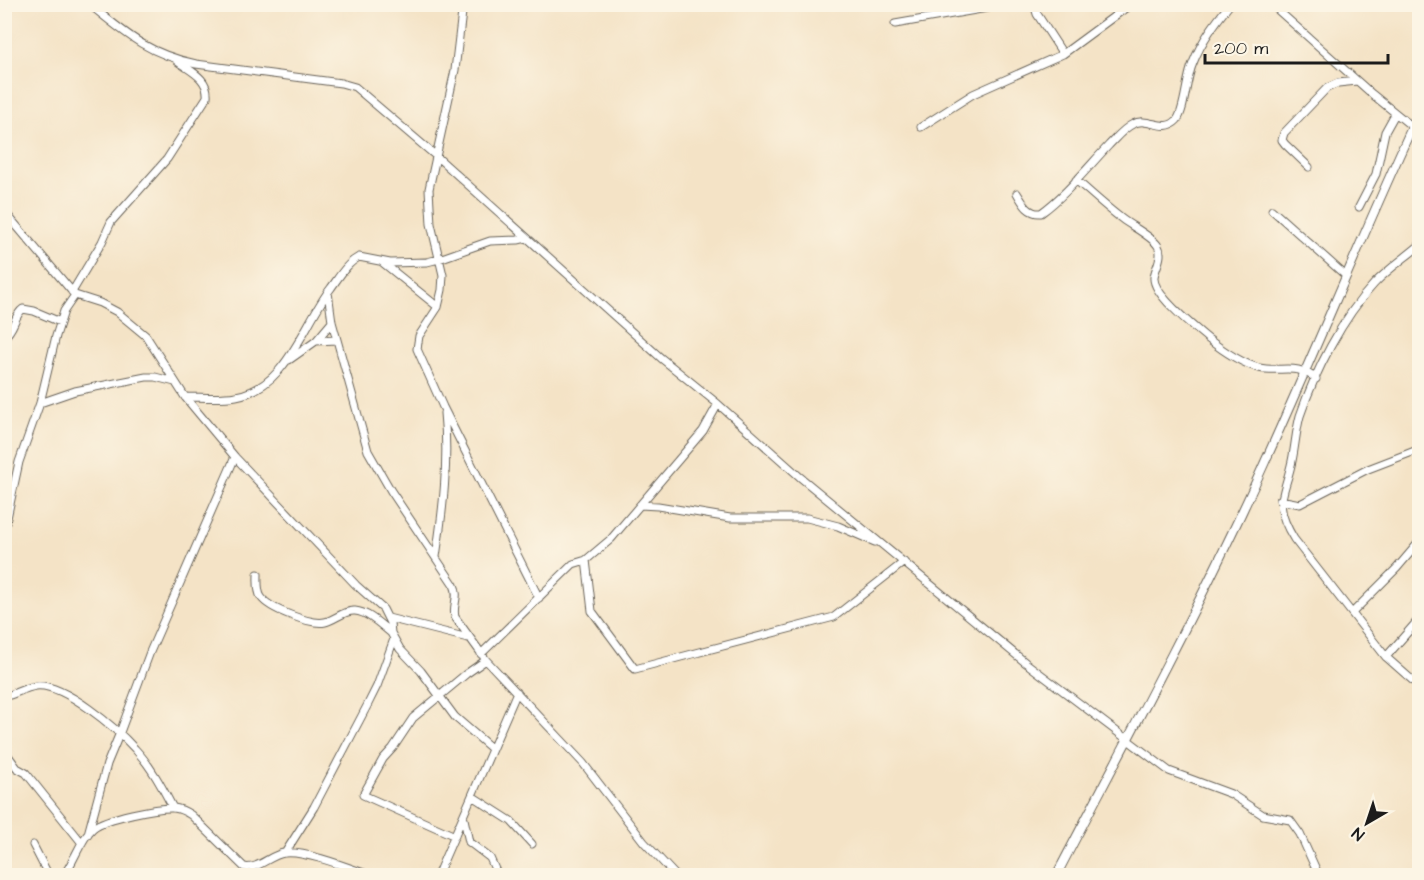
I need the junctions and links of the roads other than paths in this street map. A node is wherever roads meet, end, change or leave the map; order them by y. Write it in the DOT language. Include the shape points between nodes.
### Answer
graph roads {
  1 [pos="89,4"];
  2 [pos="463,4"];
  3 [pos="1010,4"];
  4 [pos="1034,4"];
  5 [pos="1131,4"];
  6 [pos="1230,4"];
  7 [pos="1271,4"];
  8 [pos="895,24"];
  9 [pos="1063,54"];
  10 [pos="175,60"];
  11 [pos="1357,81"];
  12 [pos="1419,110"];
  13 [pos="1395,114"];
  14 [pos="921,127"];
  15 [pos="1412,127"];
  16 [pos="1419,134"];
  17 [pos="436,156"];
  18 [pos="1309,167"];
  19 [pos="1076,180"];
  20 [pos="1017,193"];
  21 [pos="1359,207"];
  22 [pos="1272,210"];
  23 [pos="4,211"];
  24 [pos="527,238"];
  25 [pos="1419,245"];
  26 [pos="439,259"];
  27 [pos="380,260"];
  28 [pos="1346,276"];
  29 [pos="328,292"];
  30 [pos="73,293"];
  31 [pos="438,308"];
  32 [pos="60,322"];
  33 [pos="332,322"];
  34 [pos="4,337"];
  35 [pos="337,340"];
  36 [pos="316,341"];
  37 [pos="286,362"];
  38 [pos="1306,372"];
  39 [pos="1316,379"];
  40 [pos="175,382"];
  41 [pos="185,397"];
  42 [pos="40,403"];
  43 [pos="718,404"];
  44 [pos="443,407"];
  45 [pos="1419,449"];
  46 [pos="235,458"];
  47 [pos="1280,500"];
  48 [pos="640,505"];
  49 [pos="4,532"];
  50 [pos="1419,541"];
  51 [pos="886,548"];
  52 [pos="436,557"];
  53 [pos="586,560"];
  54 [pos="904,562"];
  55 [pos="258,574"];
  56 [pos="538,598"];
  57 [pos="1353,612"];
  58 [pos="388,618"];
  59 [pos="1419,618"];
  60 [pos="392,636"];
  61 [pos="468,638"];
  62 [pos="481,654"];
  63 [pos="1386,657"];
  64 [pos="486,660"];
  65 [pos="1419,687"];
  66 [pos="517,692"];
  67 [pos="440,694"];
  68 [pos="10,695"];
  69 [pos="119,735"];
  70 [pos="1127,738"];
  71 [pos="491,748"];
  72 [pos="4,750"];
  73 [pos="472,796"];
  74 [pos="173,808"];
  75 [pos="464,816"];
  76 [pos="88,834"];
  77 [pos="455,836"];
  78 [pos="82,843"];
  79 [pos="532,844"];
  80 [pos="33,845"];
  81 [pos="285,853"];
  82 [pos="50,876"];
  83 [pos="63,876"];
  84 [pos="372,876"];
  85 [pos="437,876"];
  86 [pos="498,876"];
  87 [pos="676,876"];
  88 [pos="1056,876"];
  89 [pos="1319,876"];
  1 -- 10 [label="street" via="135,41"];
  2 -- 17 [label="street" via="455,70"];
  3 -- 8 [label="street"];
  4 -- 9 [label="street"];
  5 -- 9 [label="street"];
  6 -- 19 [label="street" via="1198,49 1182,111 1176,120 1165,126 1146,121 1133,123"];
  7 -- 11 [label="street"];
  9 -- 14 [label="street" via="973,94"];
  10 -- 17 [label="street" via="355,87"];
  10 -- 30 [label="street" via="204,81 207,97 167,159 111,222"];
  11 -- 13 [label="street"];
  11 -- 18 [label="street" via="1327,88 1284,133 1284,142"];
  12 -- 15 [label="street"];
  13 -- 15 [label="street"];
  13 -- 21 [label="street" via="1385,132 1376,174"];
  15 -- 16 [label="street"];
  15 -- 28 [label="street"];
  17 -- 24 [label="street"];
  17 -- 26 [label="street" via="429,189"];
  19 -- 20 [label="street" via="1041,213 1028,210"];
  19 -- 38 [label="street" via="1158,245 1155,287 1205,336 1255,366"];
  22 -- 28 [label="street"];
  23 -- 30 [label="street"];
  24 -- 26 [label="street" via="490,241"];
  24 -- 43 [label="street"];
  25 -- 39 [label="street" via="1365,296 1333,344"];
  26 -- 27 [label="street" via="390,263"];
  26 -- 31 [label="street" via="443,275"];
  27 -- 29 [label="street" via="356,258"];
  27 -- 31 [label="street"];
  28 -- 38 [label="street"];
  29 -- 33 [label="street"];
  29 -- 37 [label="street"];
  30 -- 32 [label="street"];
  30 -- 40 [label="street" via="100,303 132,323 156,349"];
  31 -- 44 [label="street" via="419,336 417,349"];
  32 -- 34 [label="street" via="23,309"];
  32 -- 42 [label="street"];
  33 -- 35 [label="street"];
  33 -- 36 [label="street"];
  35 -- 36 [label="street"];
  35 -- 52 [label="street" via="368,451"];
  36 -- 37 [label="street"];
  37 -- 41 [label="street" via="267,381 244,394"];
  38 -- 39 [label="street"];
  38 -- 70 [label="street" via="1240,515"];
  39 -- 47 [label="street" via="1300,417"];
  40 -- 41 [label="street"];
  40 -- 42 [label="street" via="146,377 75,391"];
  41 -- 46 [label="street"];
  42 -- 49 [label="street" via="19,462"];
  43 -- 48 [label="street" via="703,431"];
  43 -- 51 [label="street"];
  44 -- 52 [label="street" via="446,434"];
  44 -- 56 [label="street"];
  45 -- 47 [label="street" via="1300,504"];
  46 -- 58 [label="street"];
  46 -- 69 [label="street" via="150,652"];
  47 -- 57 [label="street" via="1282,516 1294,539"];
  48 -- 51 [label="street" via="730,518 807,518 838,526"];
  48 -- 53 [label="street" via="611,539"];
  50 -- 57 [label="street"];
  51 -- 54 [label="street"];
  52 -- 61 [label="street" via="456,590 454,615"];
  53 -- 54 [label="street" via="592,611 635,669 834,617"];
  53 -- 56 [label="street" via="573,564"];
  54 -- 70 [label="street" via="1021,659"];
  55 -- 60 [label="street" via="263,599 293,616 322,623 356,611"];
  56 -- 62 [label="street"];
  57 -- 63 [label="street"];
  58 -- 60 [label="street"];
  58 -- 61 [label="street"];
  59 -- 63 [label="street"];
  60 -- 67 [label="street"];
  60 -- 81 [label="street" via="377,686 314,807"];
  61 -- 62 [label="street"];
  62 -- 64 [label="street"];
  63 -- 65 [label="street"];
  64 -- 66 [label="street"];
  64 -- 67 [label="street"];
  66 -- 71 [label="street"];
  66 -- 87 [label="street"];
  67 -- 71 [label="street" via="455,717"];
  67 -- 77 [label="street" via="413,718 363,795"];
  68 -- 69 [label="street" via="36,686 54,689 75,698"];
  69 -- 74 [label="street" via="157,778"];
  69 -- 76 [label="street"];
  70 -- 88 [label="street"];
  70 -- 89 [label="street" via="1174,774 1231,794 1263,814 1290,820"];
  71 -- 73 [label="street"];
  72 -- 78 [label="street"];
  73 -- 75 [label="street"];
  73 -- 79 [label="street" via="511,821"];
  74 -- 76 [label="street" via="108,820"];
  74 -- 81 [label="street" via="191,815 244,867 252,868"];
  75 -- 77 [label="street"];
  75 -- 86 [label="street" via="469,842 490,858"];
  76 -- 78 [label="street"];
  77 -- 85 [label="street"];
  78 -- 83 [label="street"];
  80 -- 82 [label="street"];
  81 -- 84 [label="street" via="310,856"];
}
